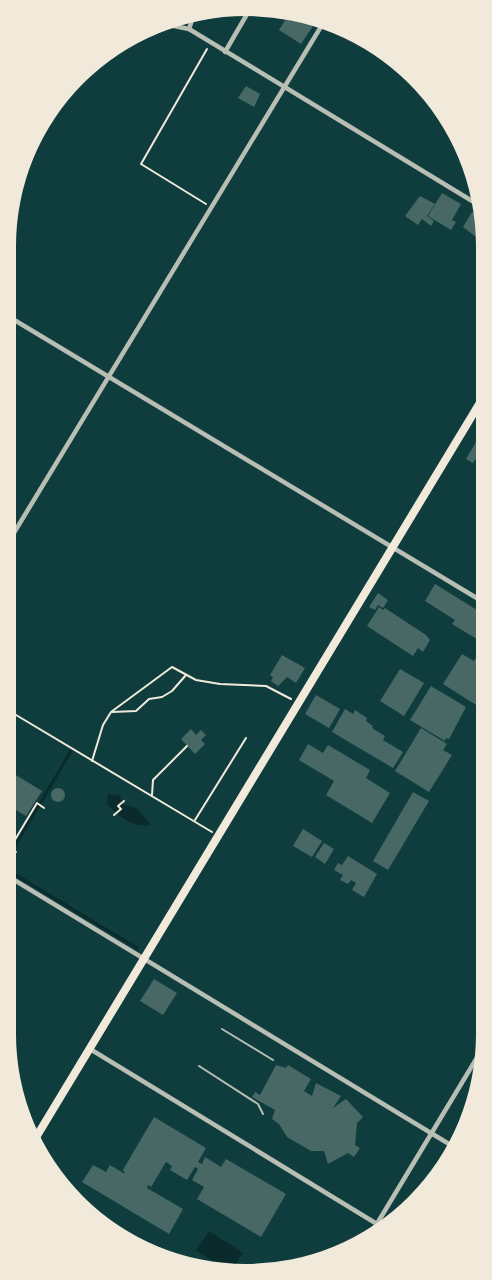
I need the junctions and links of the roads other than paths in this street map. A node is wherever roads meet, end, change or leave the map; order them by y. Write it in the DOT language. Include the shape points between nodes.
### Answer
graph roads {
  1 [pos="246,16"];
  2 [pos="191,23"];
  3 [pos="178,27"];
  4 [pos="189,29"];
  5 [pos="320,29"];
  6 [pos="225,52"];
  7 [pos="284,86"];
  8 [pos="471,200"];
  9 [pos="16,321"];
  10 [pos="108,376"];
  11 [pos="476,409"];
  12 [pos="16,529"];
  13 [pos="392,546"];
  14 [pos="476,597"];
  15 [pos="16,881"];
  16 [pos="146,959"];
  17 [pos="222,1029"];
  18 [pos="90,1049"];
  19 [pos="273,1060"];
  20 [pos="474,1062"];
  21 [pos="199,1066"];
  22 [pos="263,1114"];
  23 [pos="39,1133"];
  24 [pos="431,1133"];
  25 [pos="448,1143"];
  26 [pos="378,1222"];
  27 [pos="376,1223"];
  1 -- 6 [label="street"];
  2 -- 4 [label="street"];
  3 -- 4 [label="street"];
  4 -- 6 [label="street"];
  5 -- 7 [label="street"];
  6 -- 7 [label="street"];
  7 -- 8 [label="street"];
  7 -- 10 [label="street"];
  9 -- 10 [label="street"];
  10 -- 12 [label="street"];
  10 -- 13 [label="street"];
  11 -- 13 [label="main road"];
  13 -- 14 [label="street"];
  13 -- 16 [label="main road"];
  15 -- 16 [label="street"];
  16 -- 18 [label="main road"];
  16 -- 24 [label="street"];
  17 -- 19 [label="lane"];
  18 -- 23 [label="main road"];
  18 -- 27 [label="street"];
  20 -- 24 [label="street"];
  21 -- 22 [label="lane" via="258,1104"];
  24 -- 25 [label="street"];
  24 -- 26 [label="street"];
}
